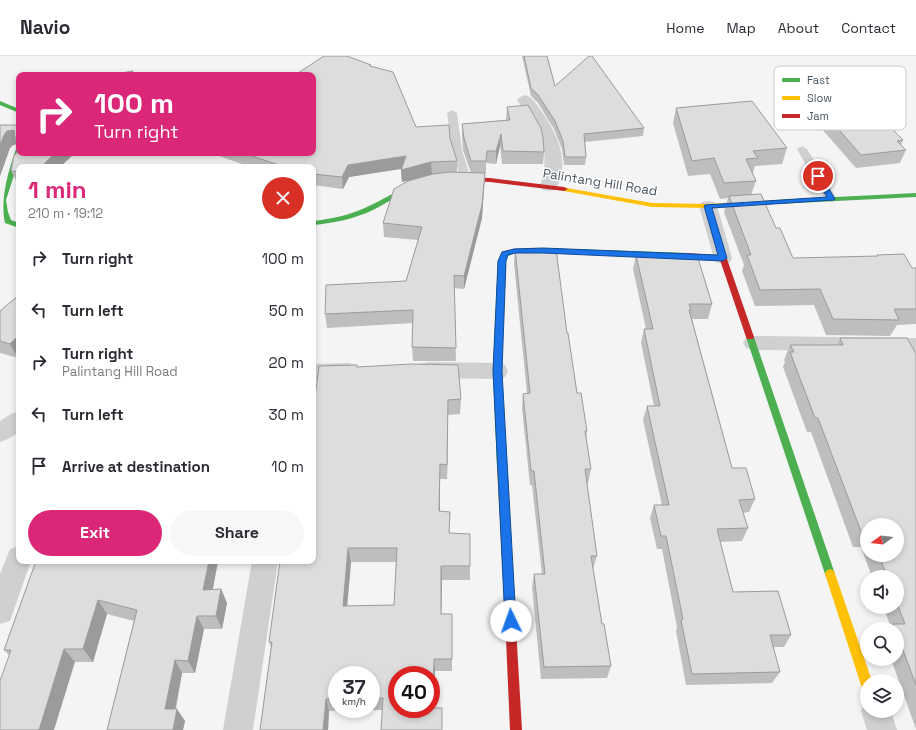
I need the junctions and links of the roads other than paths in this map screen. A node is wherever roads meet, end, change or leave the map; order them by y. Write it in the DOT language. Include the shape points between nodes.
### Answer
graph roads {
  1 [pos="525,100"];
  2 [pos="0,103"];
  3 [pos="16,110"];
  4 [pos="452,113"];
  5 [pos="802,149"];
  6 [pos="17,156"];
  7 [pos="449,179"];
  8 [pos="466,179"];
  9 [pos="427,182"];
  10 [pos="549,186"];
  11 [pos="916,195"];
  12 [pos="832,199"];
  13 [pos="708,206"];
  14 [pos="316,222"];
  15 [pos="16,225"];
  16 [pos="723,258"];
  17 [pos="752,343"];
  18 [pos="916,345"];
  19 [pos="366,370"];
  20 [pos="412,370"];
  21 [pos="498,371"];
  22 [pos="316,372"];
  23 [pos="16,422"];
  24 [pos="0,433"];
  25 [pos="17,564"];
  26 [pos="265,564"];
  27 [pos="0,612"];
  28 [pos="863,674"];
  29 [pos="878,718"];
  30 [pos="238,730"];
  31 [pos="516,730"];
  32 [pos="882,730"];
  1 -- 10 [label="street" via="544,127 553,152 554,164"];
  2 -- 3 [label="street"];
  4 -- 8 [label="lane" via="457,150"];
  5 -- 12 [label="lane"];
  6 -- 15 [label="street" via="2,200 8,221"];
  7 -- 8 [label="street, Palintang Hill Road"];
  8 -- 10 [label="street, Palintang Hill Road"];
  9 -- 14 [label="street" via="402,189 373,207 347,217"];
  10 -- 13 [label="street, Palintang Hill Road" via="652,205"];
  11 -- 12 [label="street, Palintang Hill Road"];
  12 -- 13 [label="street, Palintang Hill Road"];
  13 -- 16 [label="street"];
  16 -- 17 [label="street"];
  16 -- 21 [label="street" via="543,250 514,251 505,254 502,261"];
  17 -- 18 [label="street"];
  17 -- 28 [label="street"];
  19 -- 22 [label="street"];
  20 -- 21 [label="street"];
  21 -- 31 [label="street"];
  23 -- 24 [label="street"];
  25 -- 27 [label="street"];
  26 -- 30 [label="street"];
  29 -- 32 [label="street"];
}
